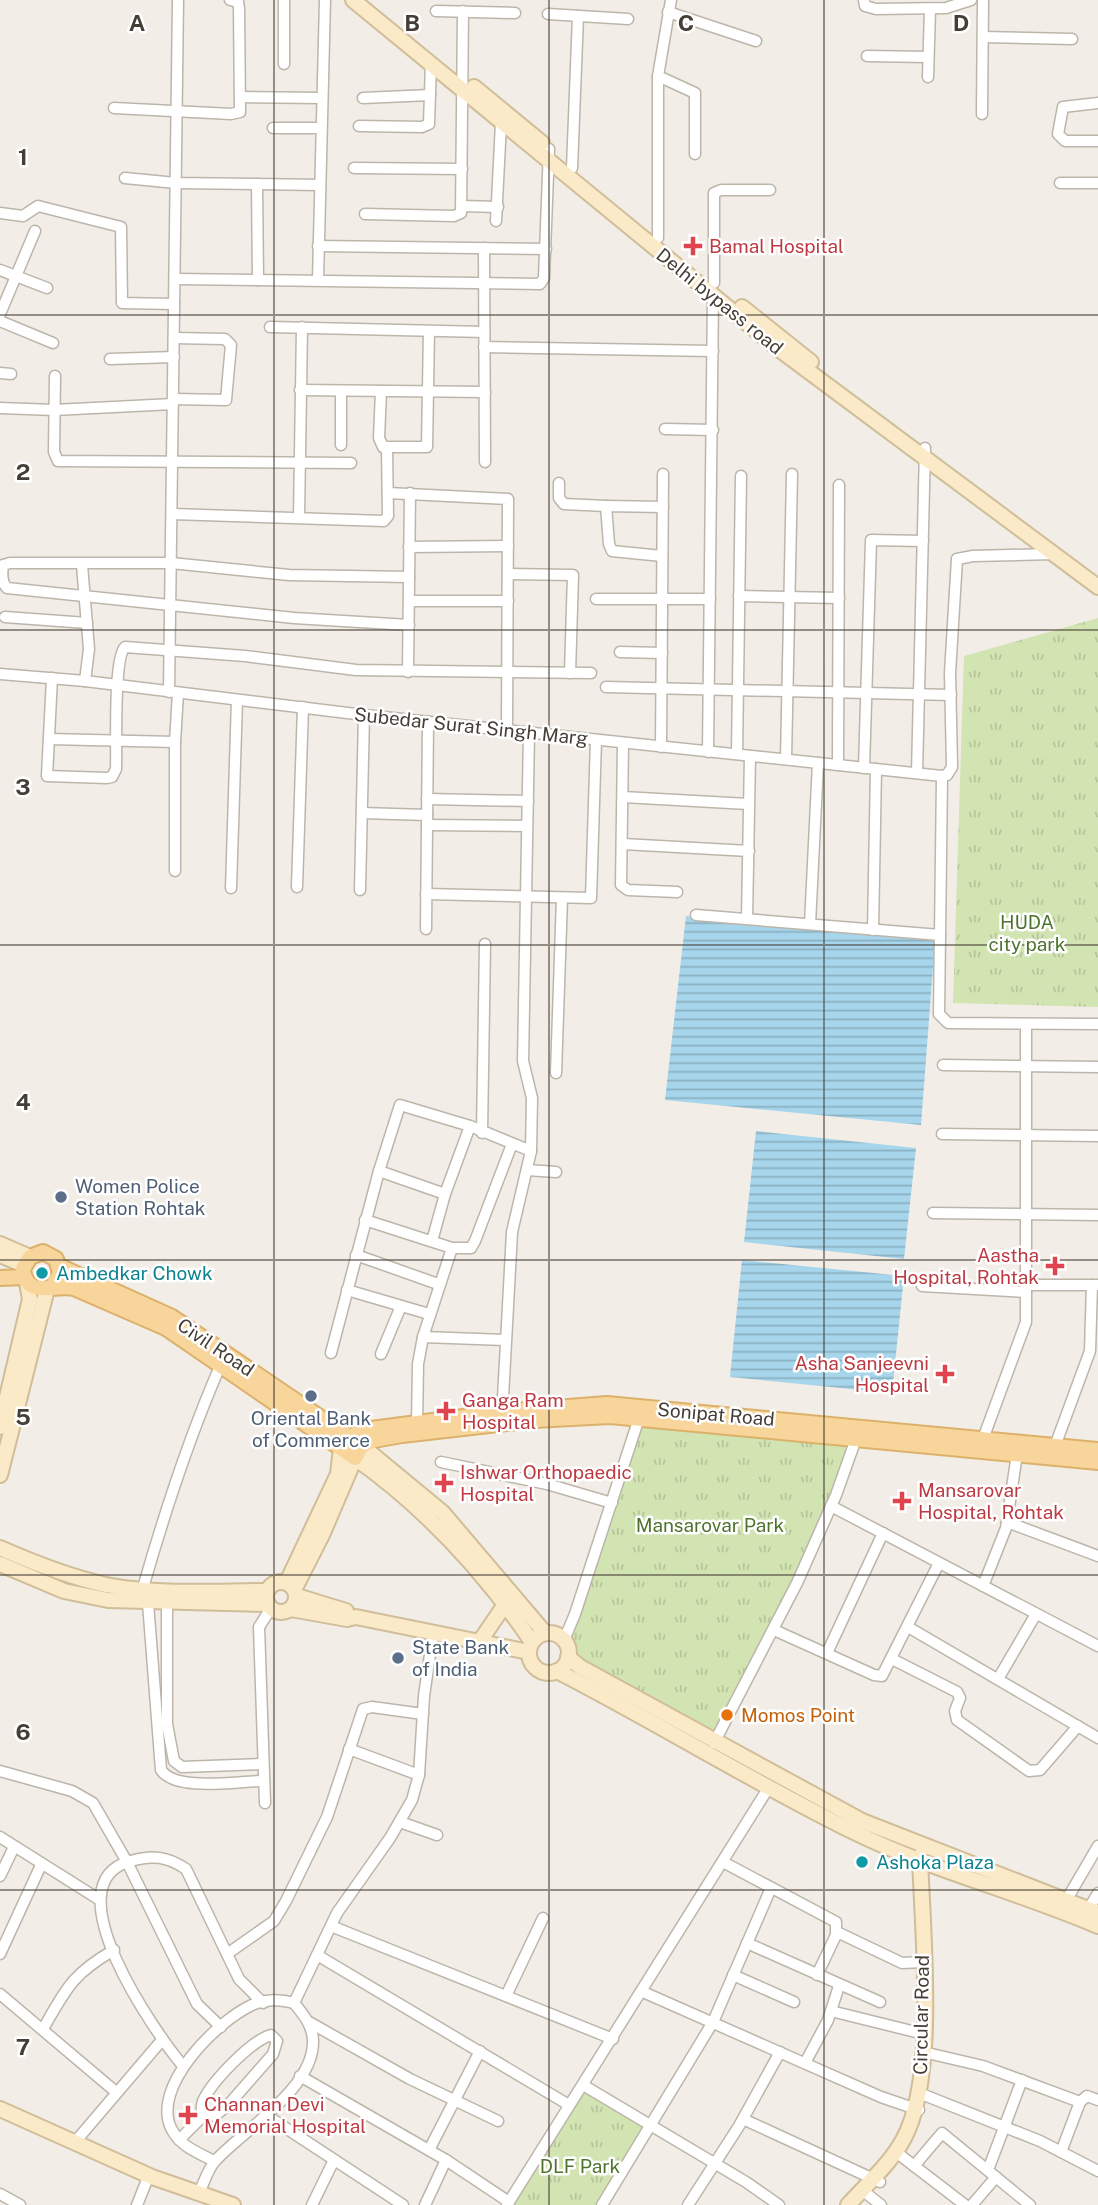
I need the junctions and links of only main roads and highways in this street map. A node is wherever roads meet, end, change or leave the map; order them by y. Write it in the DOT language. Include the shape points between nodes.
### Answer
graph roads {
  1 [pos="354,0"];
  2 [pos="367,0"];
  3 [pos="463,84"];
  4 [pos="925,453"];
  5 [pos="1098,576"];
  6 [pos="1098,587"];
  7 [pos="0,1244"];
  8 [pos="0,1255"];
  9 [pos="59,1266"];
  10 [pos="26,1270"];
  11 [pos="0,1278"];
  12 [pos="50,1287"];
  13 [pos="502,1418"];
  14 [pos="709,1419"];
  15 [pos="0,1427"];
  16 [pos="858,1435"];
  17 [pos="345,1442"];
  18 [pos="1098,1450"];
  19 [pos="359,1452"];
  20 [pos="1098,1462"];
  21 [pos="0,1475"];
  22 [pos="0,1548"];
  23 [pos="0,1564"];
  24 [pos="293,1594"];
  25 [pos="269,1601"];
  26 [pos="506,1603"];
  27 [pos="535,1642"];
  28 [pos="478,1644"];
  29 [pos="569,1657"];
  30 [pos="557,1671"];
  31 [pos="925,1847"];
  32 [pos="925,1863"];
  33 [pos="1090,1914"];
  34 [pos="1098,1926"];
  35 [pos="926,2053"];
  36 [pos="1,2112"];
  37 [pos="864,2197"];
  38 [pos="208,2199"];
  39 [pos="233,2205"];
  40 [pos="848,2205"];
  1 -- 3 [label="main road, Delhi bypass road"];
  2 -- 3 [label="main road, Delhi bypass road"];
  3 -- 4 [label="main road, Delhi bypass road" via="713,289"];
  4 -- 5 [label="main road, Delhi bypass road"];
  4 -- 6 [label="main road, Delhi bypass road"];
  7 -- 10 [label="main road"];
  8 -- 10 [label="main road"];
  9 -- 10 [label="main road" via="43,1252"];
  9 -- 12 [label="main road" via="60,1273"];
  9 -- 17 [label="main road, Civil Road" via="172,1317"];
  10 -- 11 [label="main road"];
  10 -- 12 [label="main road" via="40,1290"];
  10 -- 15 [label="main road" via="30,1299"];
  12 -- 17 [label="main road, Civil Road" via="74,1288 166,1328"];
  12 -- 21 [label="main road"];
  13 -- 14 [label="main road, Sonipat Road"];
  13 -- 14 [label="main road, Sonipat Road" via="607,1404"];
  13 -- 17 [label="main road, Sonipat Road" via="372,1429"];
  13 -- 19 [label="main road, Sonipat Road" via="374,1440"];
  14 -- 16 [label="main road, Sonipat Road"];
  16 -- 18 [label="main road, Sonipat Road" via="983,1439"];
  16 -- 20 [label="main road, Sonipat Road"];
  17 -- 19 [label="main road, Civil Road"];
  17 -- 24 [label="main road" via="338,1474"];
  19 -- 24 [label="main road"];
  19 -- 26 [label="main road" via="462,1549"];
  19 -- 27 [label="main road" via="443,1513"];
  22 -- 25 [label="main road" via="72,1577 109,1585"];
  23 -- 25 [label="main road" via="64,1591 108,1600 167,1604"];
  24 -- 25 [label="main road" via="279,1612"];
  24 -- 25 [label="main road" via="273,1583"];
  24 -- 28 [label="main road" via="356,1617"];
  26 -- 27 [label="main road"];
  26 -- 28 [label="main road"];
  27 -- 28 [label="main road"];
  27 -- 29 [label="main road" via="554,1633 564,1640"];
  27 -- 30 [label="main road" via="537,1668"];
  29 -- 30 [label="main road"];
  29 -- 31 [label="main road" via="714,1743 862,1821"];
  30 -- 32 [label="main road" via="856,1833"];
  31 -- 32 [label="main road, Circular Road"];
  31 -- 33 [label="main road" via="1067,1899"];
  32 -- 33 [label="main road"];
  32 -- 35 [label="main road, Circular Road"];
  32 -- 35 [label="main road, Circular Road"];
  33 -- 34 [label="main road"];
  35 -- 37 [label="main road, Circular Road" via="918,2109 898,2154"];
  36 -- 38 [label="main road"];
  37 -- 40 [label="main road, Circular Road"];
  38 -- 39 [label="main road"];
}
